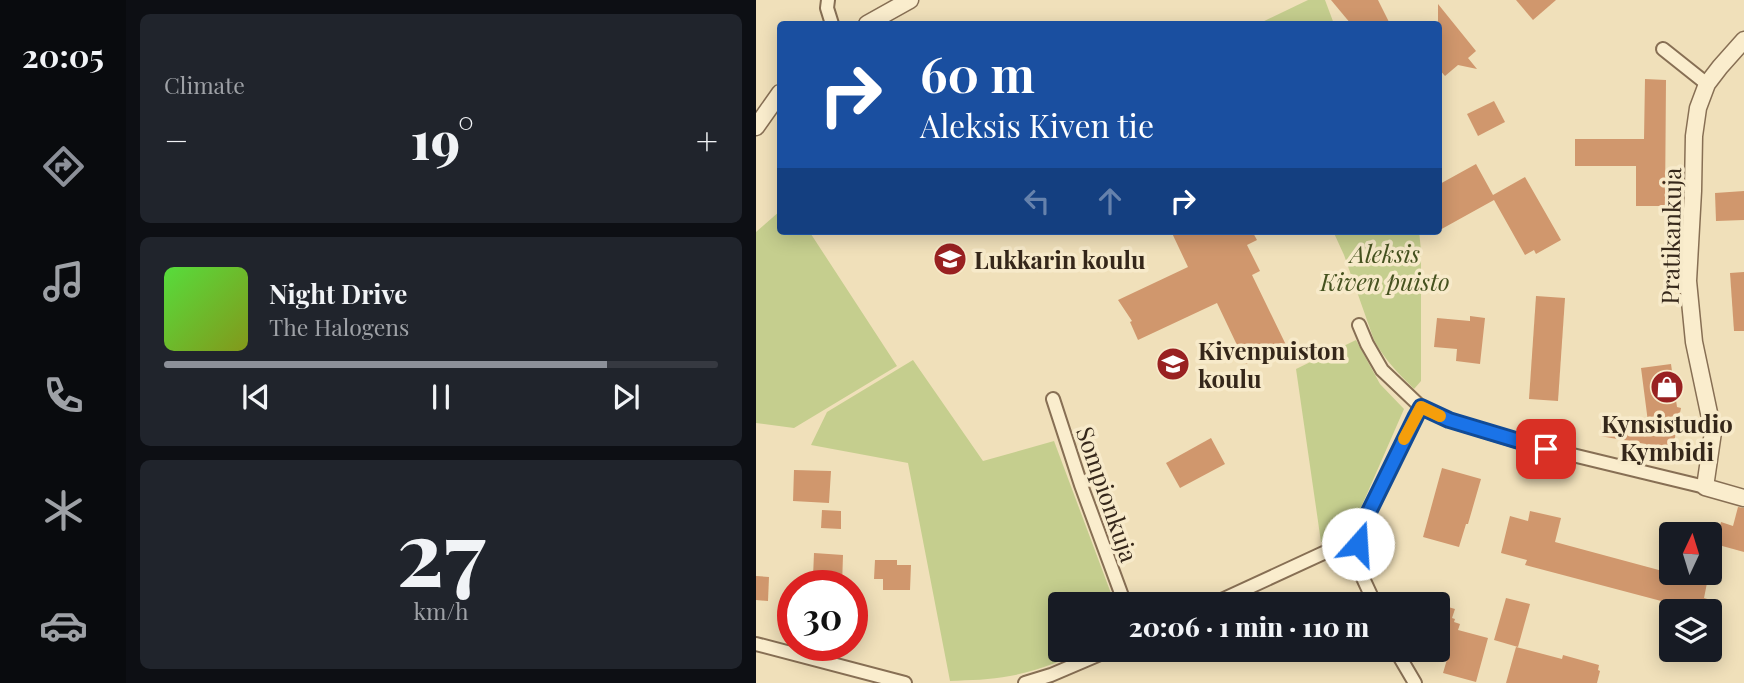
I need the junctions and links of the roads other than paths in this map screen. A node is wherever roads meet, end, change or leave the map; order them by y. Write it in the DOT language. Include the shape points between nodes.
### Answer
graph roads {
  1 [pos="828,0"];
  2 [pos="910,0"];
  3 [pos="831,21"];
  4 [pos="872,21"];
  5 [pos="1744,40"];
  6 [pos="1663,49"];
  7 [pos="1707,84"];
  8 [pos="777,97"];
  9 [pos="756,127"];
  10 [pos="1359,325"];
  11 [pos="1053,399"];
  12 [pos="1421,407"];
  13 [pos="1704,487"];
  14 [pos="1744,498"];
  15 [pos="1358,544"];
  16 [pos="1121,592"];
  17 [pos="1239,592"];
  18 [pos="1369,592"];
  19 [pos="756,644"];
  20 [pos="1083,662"];
  21 [pos="1401,662"];
  22 [pos="905,683"];
  23 [pos="1025,683"];
  24 [pos="1415,683"];
  1 -- 3 [label="street"];
  2 -- 4 [label="street"];
  5 -- 7 [label="street, Pratikankuja"];
  6 -- 7 [label="street"];
  7 -- 13 [label="street, Pratikankuja" via="1694,136 1688,281 1694,342 1713,432"];
  8 -- 9 [label="street"];
  10 -- 12 [label="street" via="1382,370"];
  11 -- 16 [label="street, Sompionkuja"];
  12 -- 13 [label="street" via="1527,444"];
  12 -- 15 [label="street" via="1363,524"];
  13 -- 14 [label="street"];
  15 -- 17 [label="street" via="1330,550"];
  15 -- 18 [label="street"];
  19 -- 22 [label="street"];
  20 -- 23 [label="street"];
  21 -- 24 [label="street"];
}
